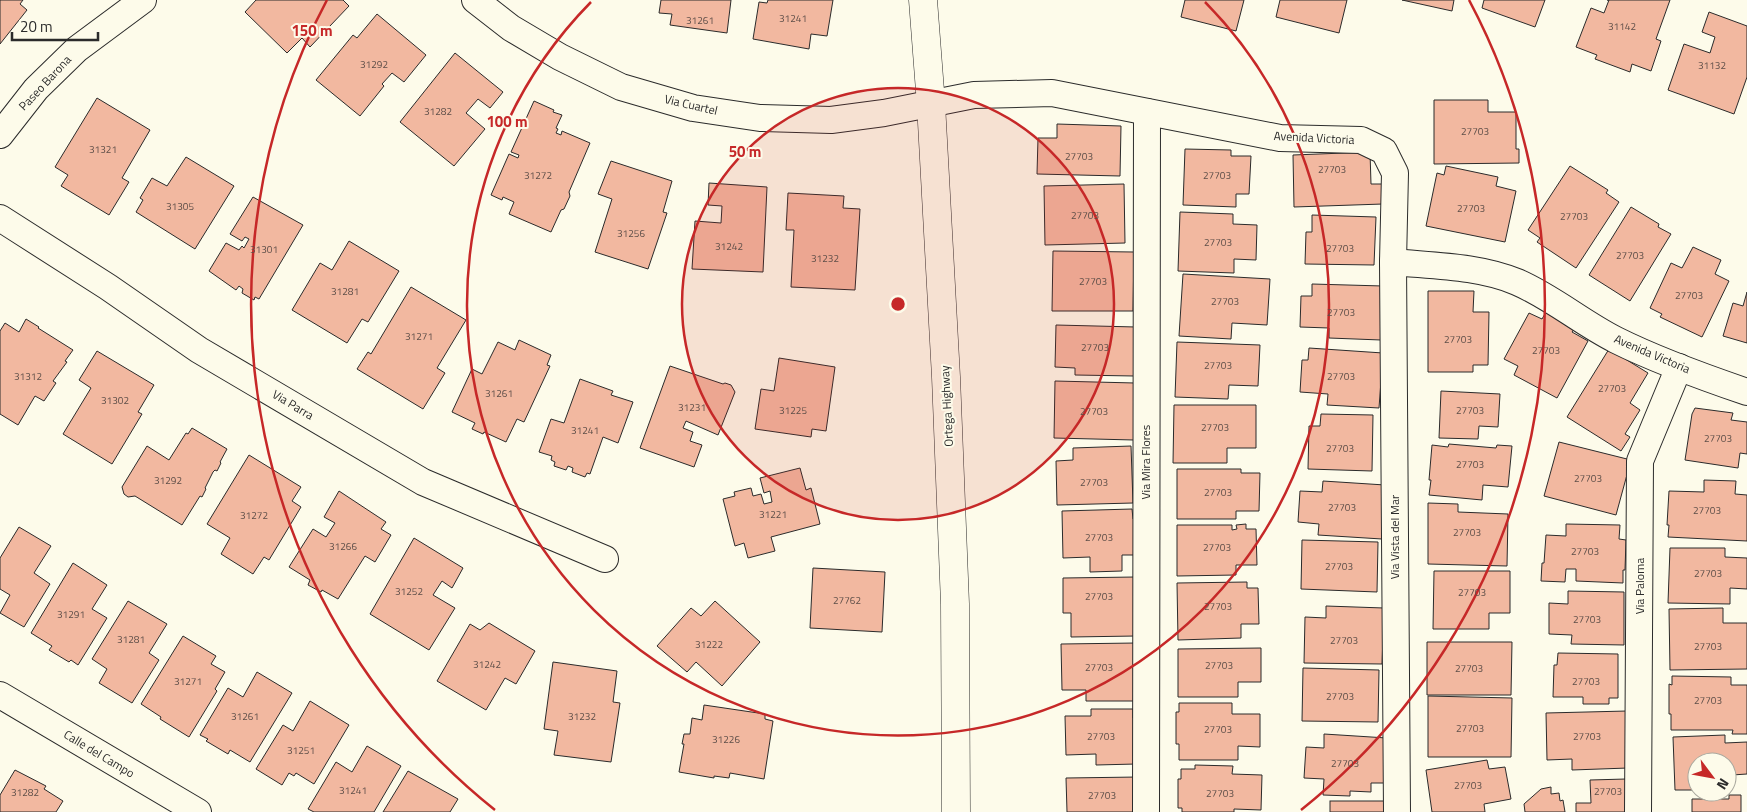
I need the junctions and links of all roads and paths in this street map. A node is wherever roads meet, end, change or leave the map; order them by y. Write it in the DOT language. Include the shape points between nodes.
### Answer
graph roads {
  1 [pos="143,0"];
  2 [pos="474,0"];
  3 [pos="923,0"];
  4 [pos="931,104"];
  5 [pos="1147,112"];
  6 [pos="0,135"];
  7 [pos="0,218"];
  8 [pos="1394,262"];
  9 [pos="1678,367"];
  10 [pos="1747,392"];
  11 [pos="605,559"];
  12 [pos="0,695"];
  13 [pos="198,812"];
  14 [pos="956,812"];
  15 [pos="1146,812"];
  16 [pos="1397,812"];
  17 [pos="1638,812"];
  1 -- 6 [label="street, Paseo Barona" via="77,49 36,89"];
  2 -- 4 [label="street, Via Cuartel" via="560,57 621,87 692,108 760,118 831,120"];
  3 -- 4 [label="main road, Ortega Highway"];
  4 -- 5 [label="street, Avenida Victoria" via="974,95 1052,93"];
  4 -- 14 [label="main road, Ortega Highway" via="955,604"];
  5 -- 8 [label="street, Avenida Victoria" via="1280,138 1361,140 1384,151 1395,173"];
  5 -- 15 [label="street, Via Mira Flores"];
  7 -- 11 [label="street, Via Parra" via="199,350 423,482"];
  8 -- 9 [label="street, Avenida Victoria" via="1484,272 1518,282 1615,340"];
  8 -- 16 [label="street, Via Vista del Mar"];
  9 -- 10 [label="street, Avenida Victoria"];
  9 -- 17 [label="street, Via Paloma" via="1640,461"];
  12 -- 13 [label="street, Calle del Campo"];
}
